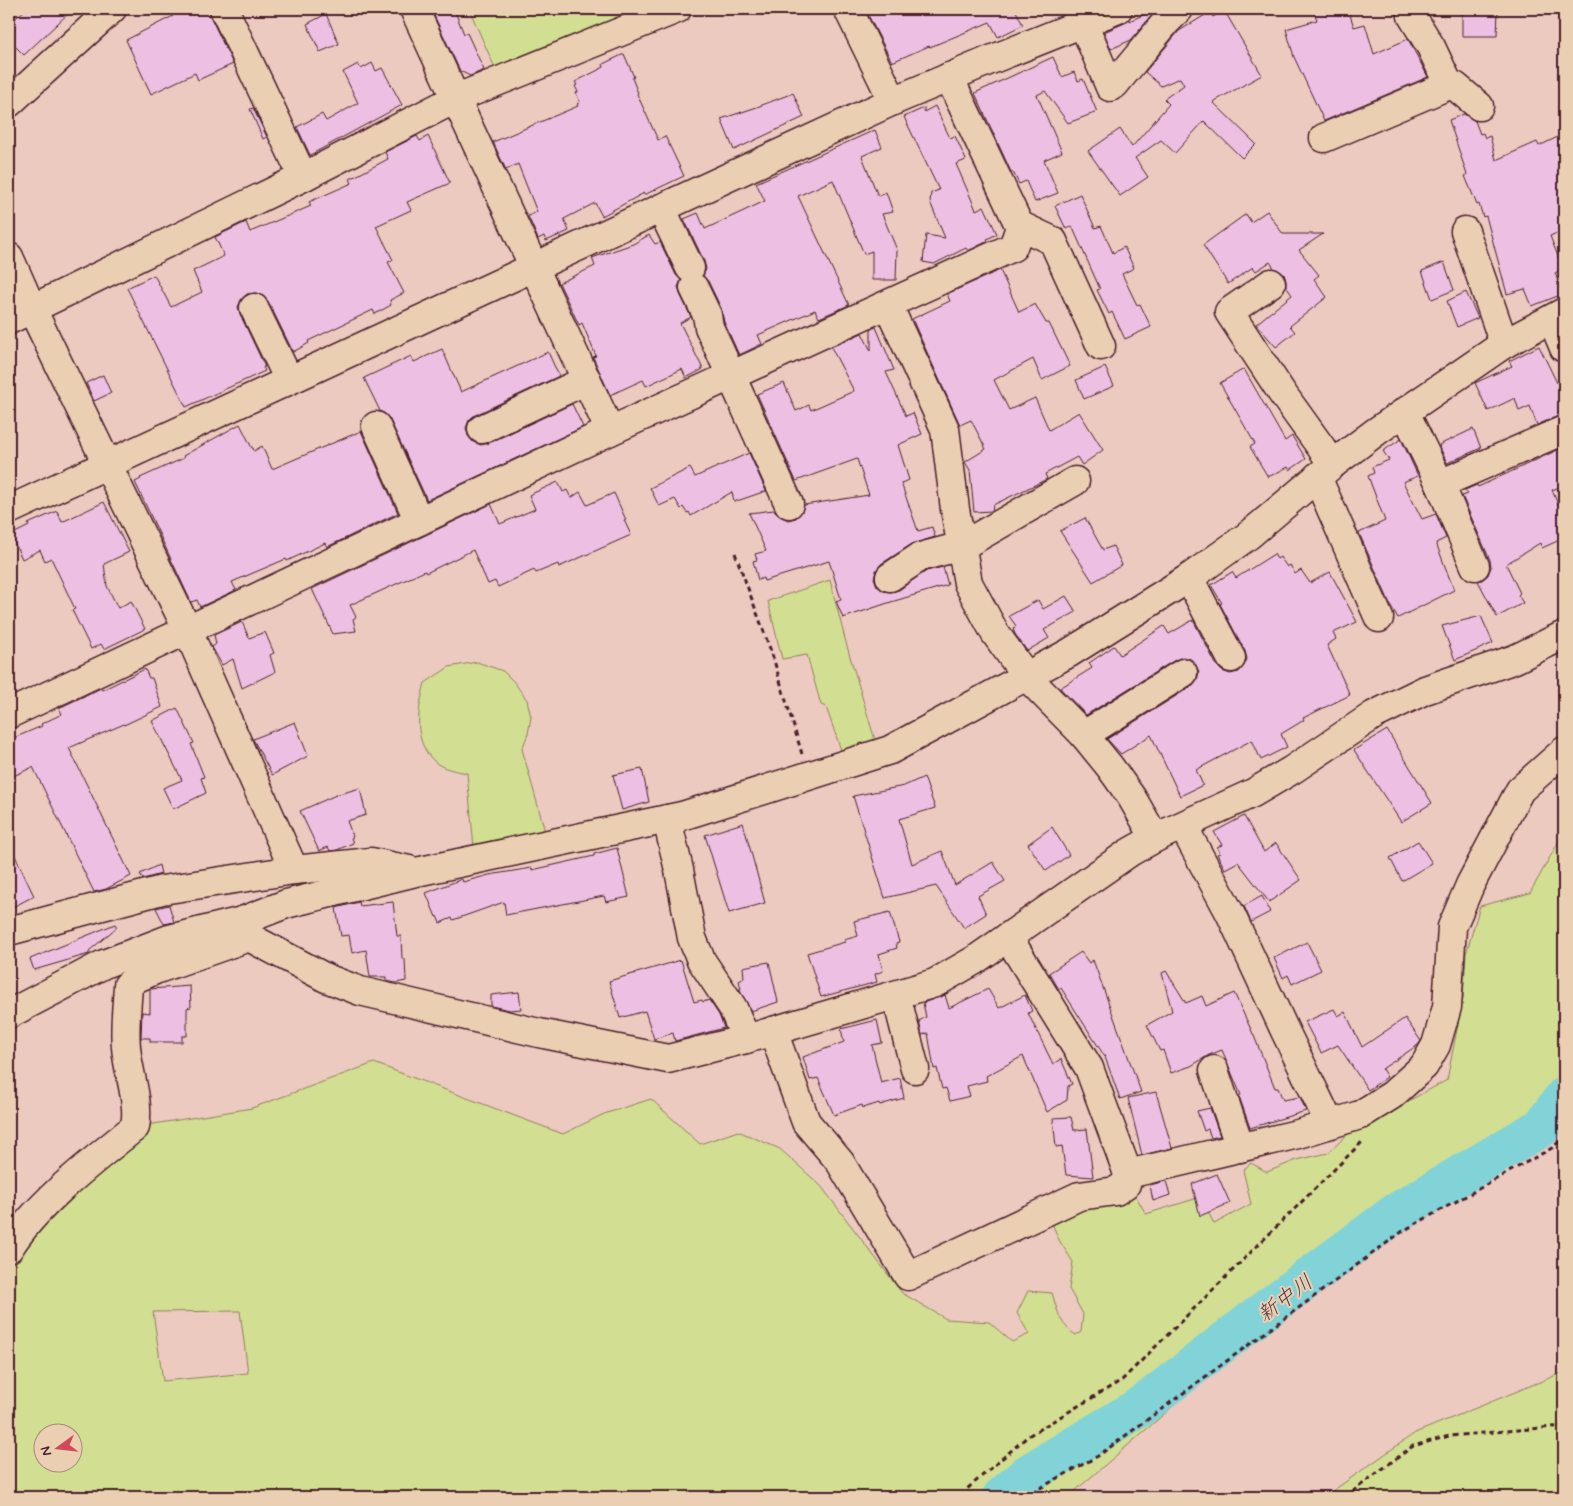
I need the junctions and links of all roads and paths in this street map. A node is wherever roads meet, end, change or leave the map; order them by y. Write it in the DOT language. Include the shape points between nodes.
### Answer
graph roads {
  1 [pos="112,9"];
  2 [pos="224,9"];
  3 [pos="414,9"];
  4 [pos="848,9"];
  5 [pos="1118,9"];
  6 [pos="1179,9"];
  7 [pos="1411,9"];
  8 [pos="673,10"];
  9 [pos="1083,23"];
  10 [pos="949,77"];
  11 [pos="1449,85"];
  12 [pos="457,98"];
  13 [pos="893,101"];
  14 [pos="9,103"];
  15 [pos="1479,106"];
  16 [pos="1324,138"];
  17 [pos="303,177"];
  18 [pos="661,208"];
  19 [pos="1019,225"];
  20 [pos="1465,231"];
  21 [pos="9,257"];
  22 [pos="533,267"];
  23 [pos="1271,284"];
  24 [pos="888,305"];
  25 [pos="254,308"];
  26 [pos="20,315"];
  27 [pos="1558,316"];
  28 [pos="1504,344"];
  29 [pos="1101,346"];
  30 [pos="1564,348"];
  31 [pos="732,376"];
  32 [pos="289,380"];
  33 [pos="586,380"];
  34 [pos="1405,412"];
  35 [pos="376,426"];
  36 [pos="482,429"];
  37 [pos="1564,430"];
  38 [pos="610,431"];
  39 [pos="107,464"];
  40 [pos="1325,471"];
  41 [pos="1075,481"];
  42 [pos="1440,484"];
  43 [pos="789,504"];
  44 [pos="9,510"];
  45 [pos="419,521"];
  46 [pos="962,546"];
  47 [pos="735,553"];
  48 [pos="1476,566"];
  49 [pos="890,577"];
  50 [pos="1188,578"];
  51 [pos="1379,618"];
  52 [pos="187,629"];
  53 [pos="1564,635"];
  54 [pos="1231,658"];
  55 [pos="1183,673"];
  56 [pos="1026,676"];
  57 [pos="9,714"];
  58 [pos="1084,735"];
  59 [pos="1564,751"];
  60 [pos="809,776"];
  61 [pos="667,819"];
  62 [pos="1183,826"];
  63 [pos="1155,838"];
  64 [pos="294,870"];
  65 [pos="416,872"];
  66 [pos="245,929"];
  67 [pos="9,931"];
  68 [pos="1008,937"];
  69 [pos="896,995"];
  70 [pos="9,1014"];
  71 [pos="773,1031"];
  72 [pos="746,1039"];
  73 [pos="915,1069"];
  74 [pos="1214,1070"];
  75 [pos="1330,1124"];
  76 [pos="1368,1136"];
  77 [pos="1564,1137"];
  78 [pos="1240,1148"];
  79 [pos="1128,1174"];
  80 [pos="9,1248"];
  81 [pos="1564,1426"];
  82 [pos="969,1497"];
  83 [pos="1024,1497"];
  84 [pos="1345,1497"];
  1 -- 14 [label="street"];
  2 -- 17 [label="street"];
  3 -- 12 [label="street"];
  4 -- 13 [label="street"];
  5 -- 9 [label="street"];
  6 -- 9 [label="street" via="1110,87"];
  7 -- 11 [label="street"];
  8 -- 12 [label="street"];
  9 -- 10 [label="street"];
  10 -- 13 [label="street"];
  10 -- 19 [label="street"];
  11 -- 15 [label="street" via="1455,86"];
  11 -- 16 [label="street"];
  12 -- 17 [label="street"];
  12 -- 22 [label="street"];
  13 -- 18 [label="street"];
  17 -- 26 [label="street"];
  18 -- 22 [label="street"];
  18 -- 31 [label="street"];
  19 -- 24 [label="street" via="1013,247"];
  19 -- 29 [label="street" via="1053,241"];
  20 -- 28 [label="street"];
  21 -- 26 [label="street"];
  22 -- 32 [label="street"];
  22 -- 33 [label="street"];
  23 -- 40 [label="street" via="1229,312 1278,385"];
  24 -- 31 [label="street"];
  24 -- 46 [label="street" via="945,429"];
  25 -- 32 [label="street"];
  26 -- 39 [label="street"];
  27 -- 28 [label="street"];
  27 -- 30 [label="street"];
  28 -- 34 [label="street"];
  31 -- 38 [label="street"];
  31 -- 43 [label="street"];
  32 -- 39 [label="street"];
  33 -- 36 [label="street"];
  33 -- 38 [label="street"];
  34 -- 40 [label="street"];
  34 -- 42 [label="street"];
  35 -- 45 [label="street"];
  37 -- 42 [label="street"];
  38 -- 45 [label="street"];
  39 -- 44 [label="street"];
  39 -- 52 [label="street"];
  40 -- 50 [label="street"];
  40 -- 51 [label="street"];
  41 -- 46 [label="street"];
  42 -- 48 [label="street"];
  45 -- 52 [label="street"];
  46 -- 49 [label="street" via="920,557"];
  46 -- 56 [label="street" via="968,583 995,633"];
  47 -- 60 [label="path" via="772,654"];
  50 -- 54 [label="street"];
  50 -- 56 [label="street" via="1069,653"];
  52 -- 57 [label="street"];
  52 -- 64 [label="street"];
  53 -- 62 [label="street" via="1515,658 1425,690 1374,715 1277,779"];
  55 -- 58 [label="street"];
  56 -- 58 [label="street"];
  56 -- 60 [label="street" via="890,750"];
  58 -- 63 [label="street" via="1132,798"];
  59 -- 75 [label="street" via="1520,790 1470,885 1452,927 1447,1007 1436,1045 1424,1066 1392,1095 1360,1115"];
  60 -- 61 [label="street"];
  61 -- 65 [label="street"];
  61 -- 72 [label="street" via="692,938 701,960 733,1008"];
  62 -- 63 [label="street"];
  62 -- 75 [label="street" via="1230,913"];
  63 -- 68 [label="street"];
  64 -- 65 [label="street" via="371,862"];
  64 -- 67 [label="street" via="162,890"];
  65 -- 66 [label="street" via="286,904"];
  66 -- 70 [label="street" via="169,939 104,964"];
  66 -- 72 [label="street" via="326,978 360,991 539,1033 668,1059"];
  66 -- 80 [label="street" via="128,985 126,1046 135,1100 135,1127 54,1197 20,1231"];
  68 -- 69 [label="street" via="935,983"];
  68 -- 79 [label="street" via="1090,1068"];
  69 -- 71 [label="street"];
  69 -- 73 [label="street"];
  71 -- 72 [label="street"];
  71 -- 79 [label="street" via="806,1122 840,1162 908,1276 1079,1196 1116,1191 1126,1184"];
  74 -- 78 [label="street"];
  75 -- 78 [label="street"];
  76 -- 82 [label="path" via="1122,1380 1028,1436 967,1489"];
  77 -- 83 [label="path" via="1552,1148 1403,1231 1098,1456"];
  78 -- 79 [label="street"];
  81 -- 84 [label="path" via="1449,1436 1413,1446"];
}
